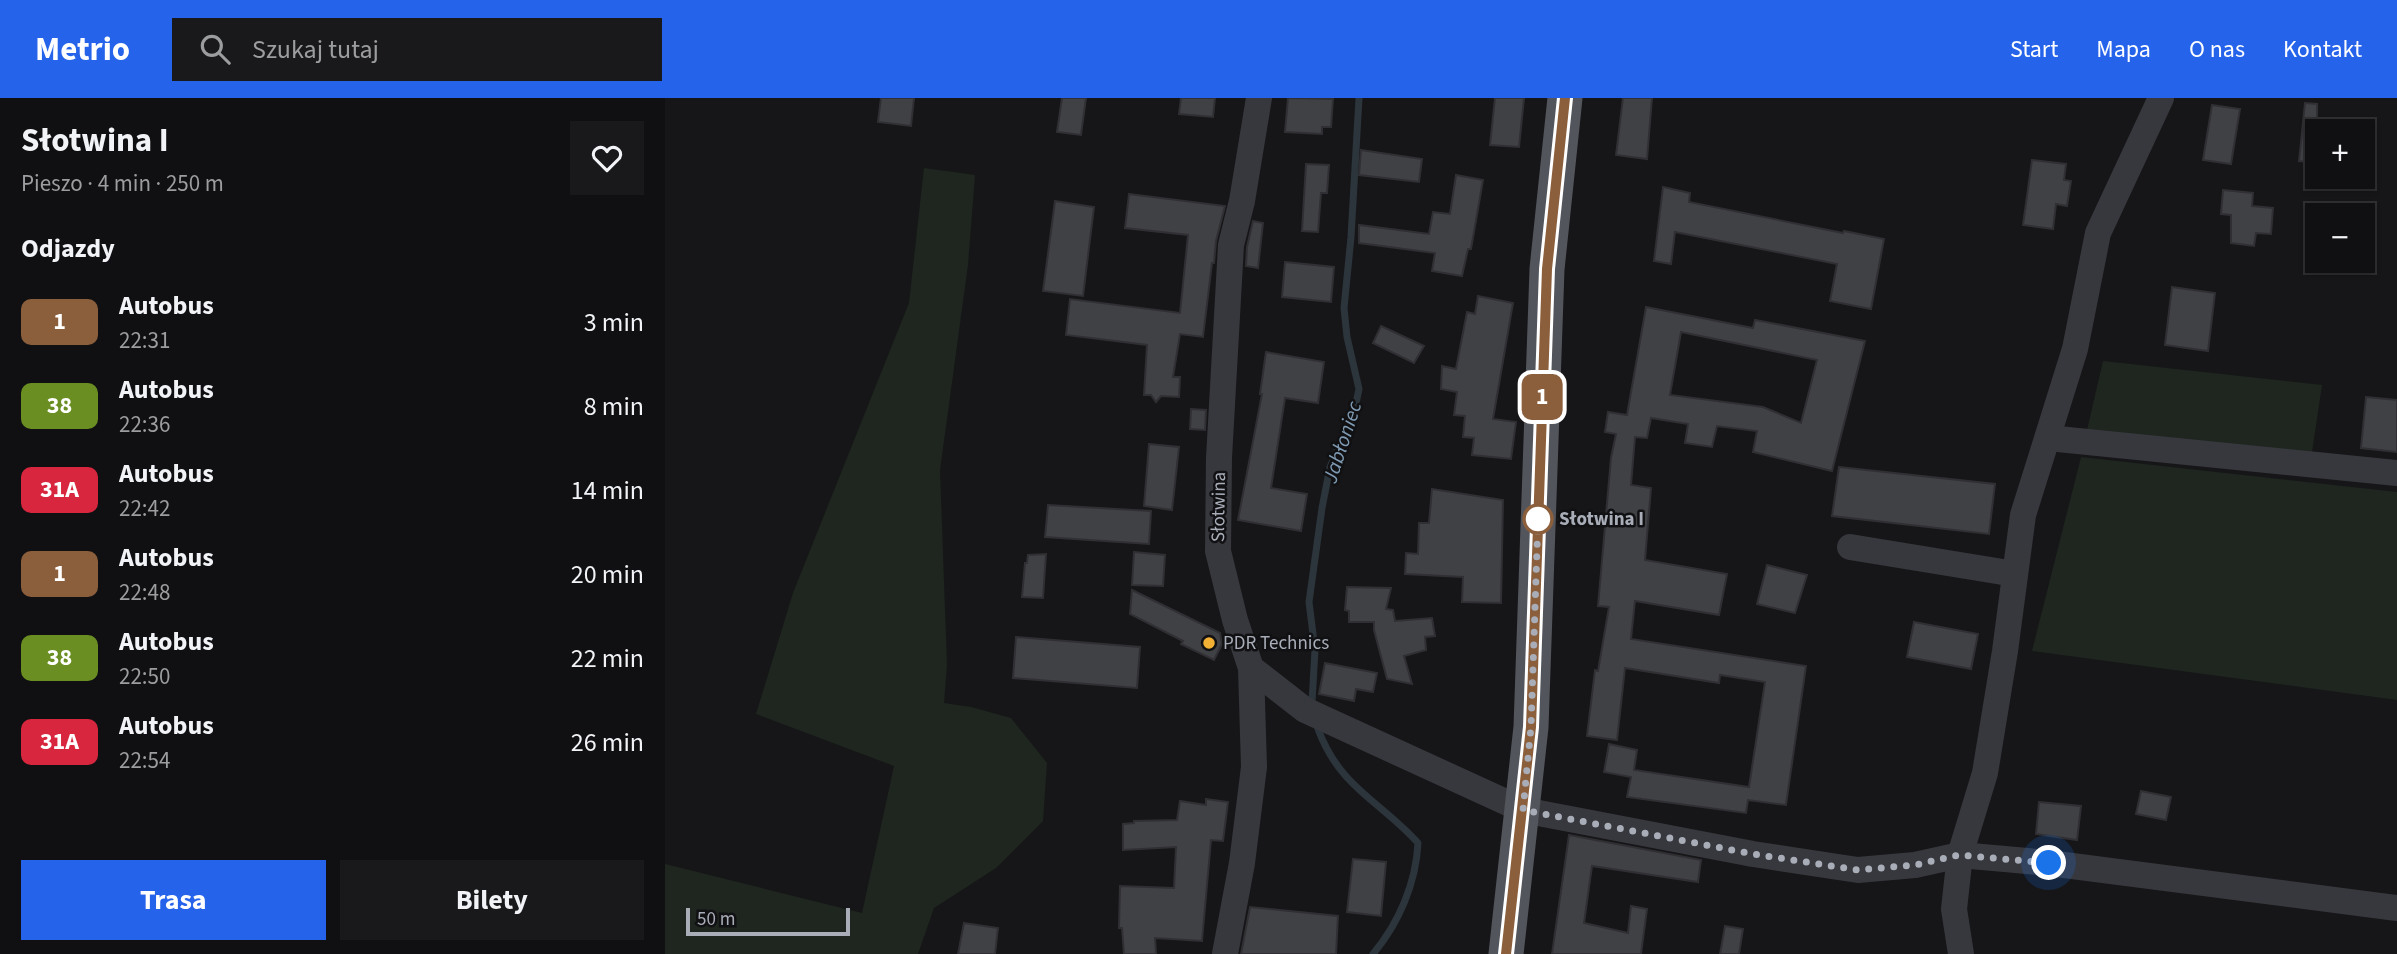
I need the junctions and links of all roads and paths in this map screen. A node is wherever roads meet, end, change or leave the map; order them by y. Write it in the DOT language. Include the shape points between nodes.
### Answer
graph roads {
  1 [pos="1259,98"];
  2 [pos="1565,98"];
  3 [pos="2161,98"];
  4 [pos="2048,438"];
  5 [pos="2397,473"];
  6 [pos="1850,547"];
  7 [pos="2015,574"];
  8 [pos="1251,668"];
  9 [pos="1523,810"];
  10 [pos="1959,855"];
  11 [pos="2397,908"];
  12 [pos="1225,954"];
  13 [pos="1506,954"];
  14 [pos="1961,954"];
  1 -- 8 [label="street, Słotwina" via="1231,245 1219,458 1218,551"];
  2 -- 9 [label="main road" via="1547,269 1531,727"];
  3 -- 4 [label="street" via="2098,233 2075,349"];
  4 -- 5 [label="street"];
  4 -- 7 [label="street" via="2023,515"];
  6 -- 7 [label="street"];
  7 -- 10 [label="street" via="1985,773"];
  8 -- 9 [label="street" via="1305,710"];
  8 -- 12 [label="street, Słotwina" via="1254,767"];
  9 -- 10 [label="street" via="1858,870"];
  9 -- 13 [label="main road"];
  10 -- 11 [label="street"];
  10 -- 14 [label="street" via="1954,909"];
}
